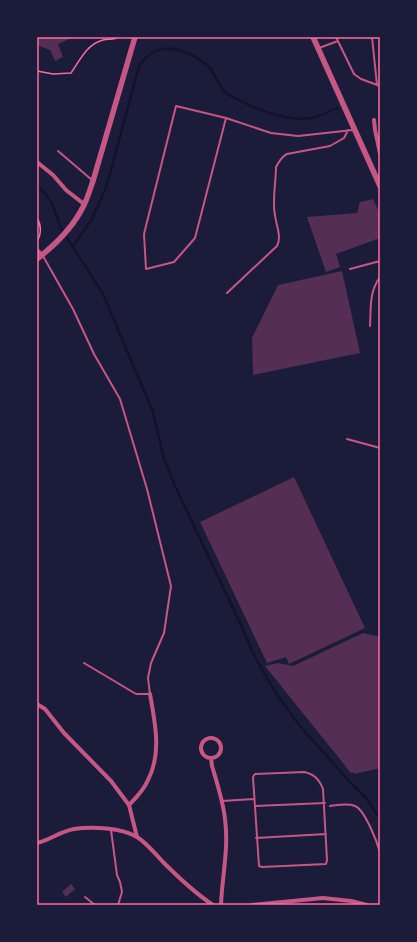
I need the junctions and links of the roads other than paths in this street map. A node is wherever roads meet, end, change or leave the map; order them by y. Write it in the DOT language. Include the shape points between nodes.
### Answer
graph roads {
  1 [pos="135,37"];
  2 [pos="313,37"];
  3 [pos="336,37"];
  4 [pos="372,37"];
  5 [pos="338,41"];
  6 [pos="318,48"];
  7 [pos="379,86"];
  8 [pos="226,118"];
  9 [pos="374,120"];
  10 [pos="351,130"];
  11 [pos="58,150"];
  12 [pos="380,153"];
  13 [pos="37,162"];
  14 [pos="93,181"];
  15 [pos="380,184"];
  16 [pos="84,204"];
  17 [pos="37,250"];
  18 [pos="42,255"];
  19 [pos="37,259"];
  20 [pos="380,261"];
  21 [pos="350,269"];
  22 [pos="380,277"];
  23 [pos="227,293"];
  24 [pos="370,326"];
  25 [pos="347,438"];
  26 [pos="380,448"];
  27 [pos="84,663"];
  28 [pos="150,694"];
  29 [pos="37,704"];
  30 [pos="211,758"];
  31 [pos="254,799"];
  32 [pos="221,801"];
  33 [pos="325,803"];
  34 [pos="129,805"];
  35 [pos="255,806"];
  36 [pos="330,806"];
  37 [pos="111,829"];
  38 [pos="326,834"];
  39 [pos="137,837"];
  40 [pos="256,838"];
  41 [pos="37,843"];
  42 [pos="380,852"];
  43 [pos="85,897"];
  44 [pos="95,905"];
  45 [pos="118,905"];
  46 [pos="213,905"];
  47 [pos="221,905"];
  48 [pos="252,905"];
  49 [pos="367,905"];
  1 -- 14 [label="street"];
  2 -- 6 [label="street"];
  3 -- 5 [label="lane"];
  4 -- 7 [label="lane"];
  5 -- 6 [label="lane"];
  5 -- 7 [label="lane" via="354,74"];
  6 -- 10 [label="street"];
  8 -- 8 [label="lane" via="195,238 174,262 146,269 144,234 176,106"];
  8 -- 10 [label="lane" via="271,133 298,136"];
  9 -- 12 [label="street"];
  10 -- 15 [label="street"];
  10 -- 23 [label="lane" via="344,138 330,146 287,154 280,161 276,167 274,214 279,242"];
  11 -- 14 [label="lane"];
  13 -- 16 [label="street"];
  14 -- 16 [label="street"];
  16 -- 18 [label="street" via="71,225"];
  17 -- 18 [label="street"];
  18 -- 19 [label="street"];
  18 -- 28 [label="lane" via="120,399 147,489 171,586 164,633 151,663 148,678"];
  20 -- 21 [label="lane"];
  22 -- 24 [label="lane" via="372,292"];
  25 -- 26 [label="lane"];
  27 -- 28 [label="lane" via="136,694"];
  28 -- 34 [label="street" via="156,730 155,765 148,781"];
  29 -- 34 [label="street" via="45,709 64,733 111,781"];
  30 -- 30 [label="street" via="205,756 201,750 201,744 209,738 216,739 221,747 219,754"];
  30 -- 32 [label="street"];
  31 -- 32 [label="lane"];
  31 -- 33 [label="lane" via="255,774 304,772 312,774 320,781"];
  31 -- 35 [label="lane"];
  32 -- 47 [label="street" via="225,820 226,865"];
  33 -- 35 [label="lane"];
  33 -- 38 [label="lane"];
  34 -- 39 [label="street"];
  35 -- 40 [label="lane"];
  36 -- 42 [label="lane" via="350,805 360,809"];
  37 -- 39 [label="street"];
  37 -- 41 [label="street" via="74,829"];
  37 -- 45 [label="lane" via="117,875 122,892"];
  38 -- 40 [label="lane"];
  38 -- 40 [label="lane" via="327,860 326,864 322,865 259,866"];
  39 -- 46 [label="street" via="200,897"];
  43 -- 44 [label="lane"];
  48 -- 49 [label="street" via="323,898"];
}
